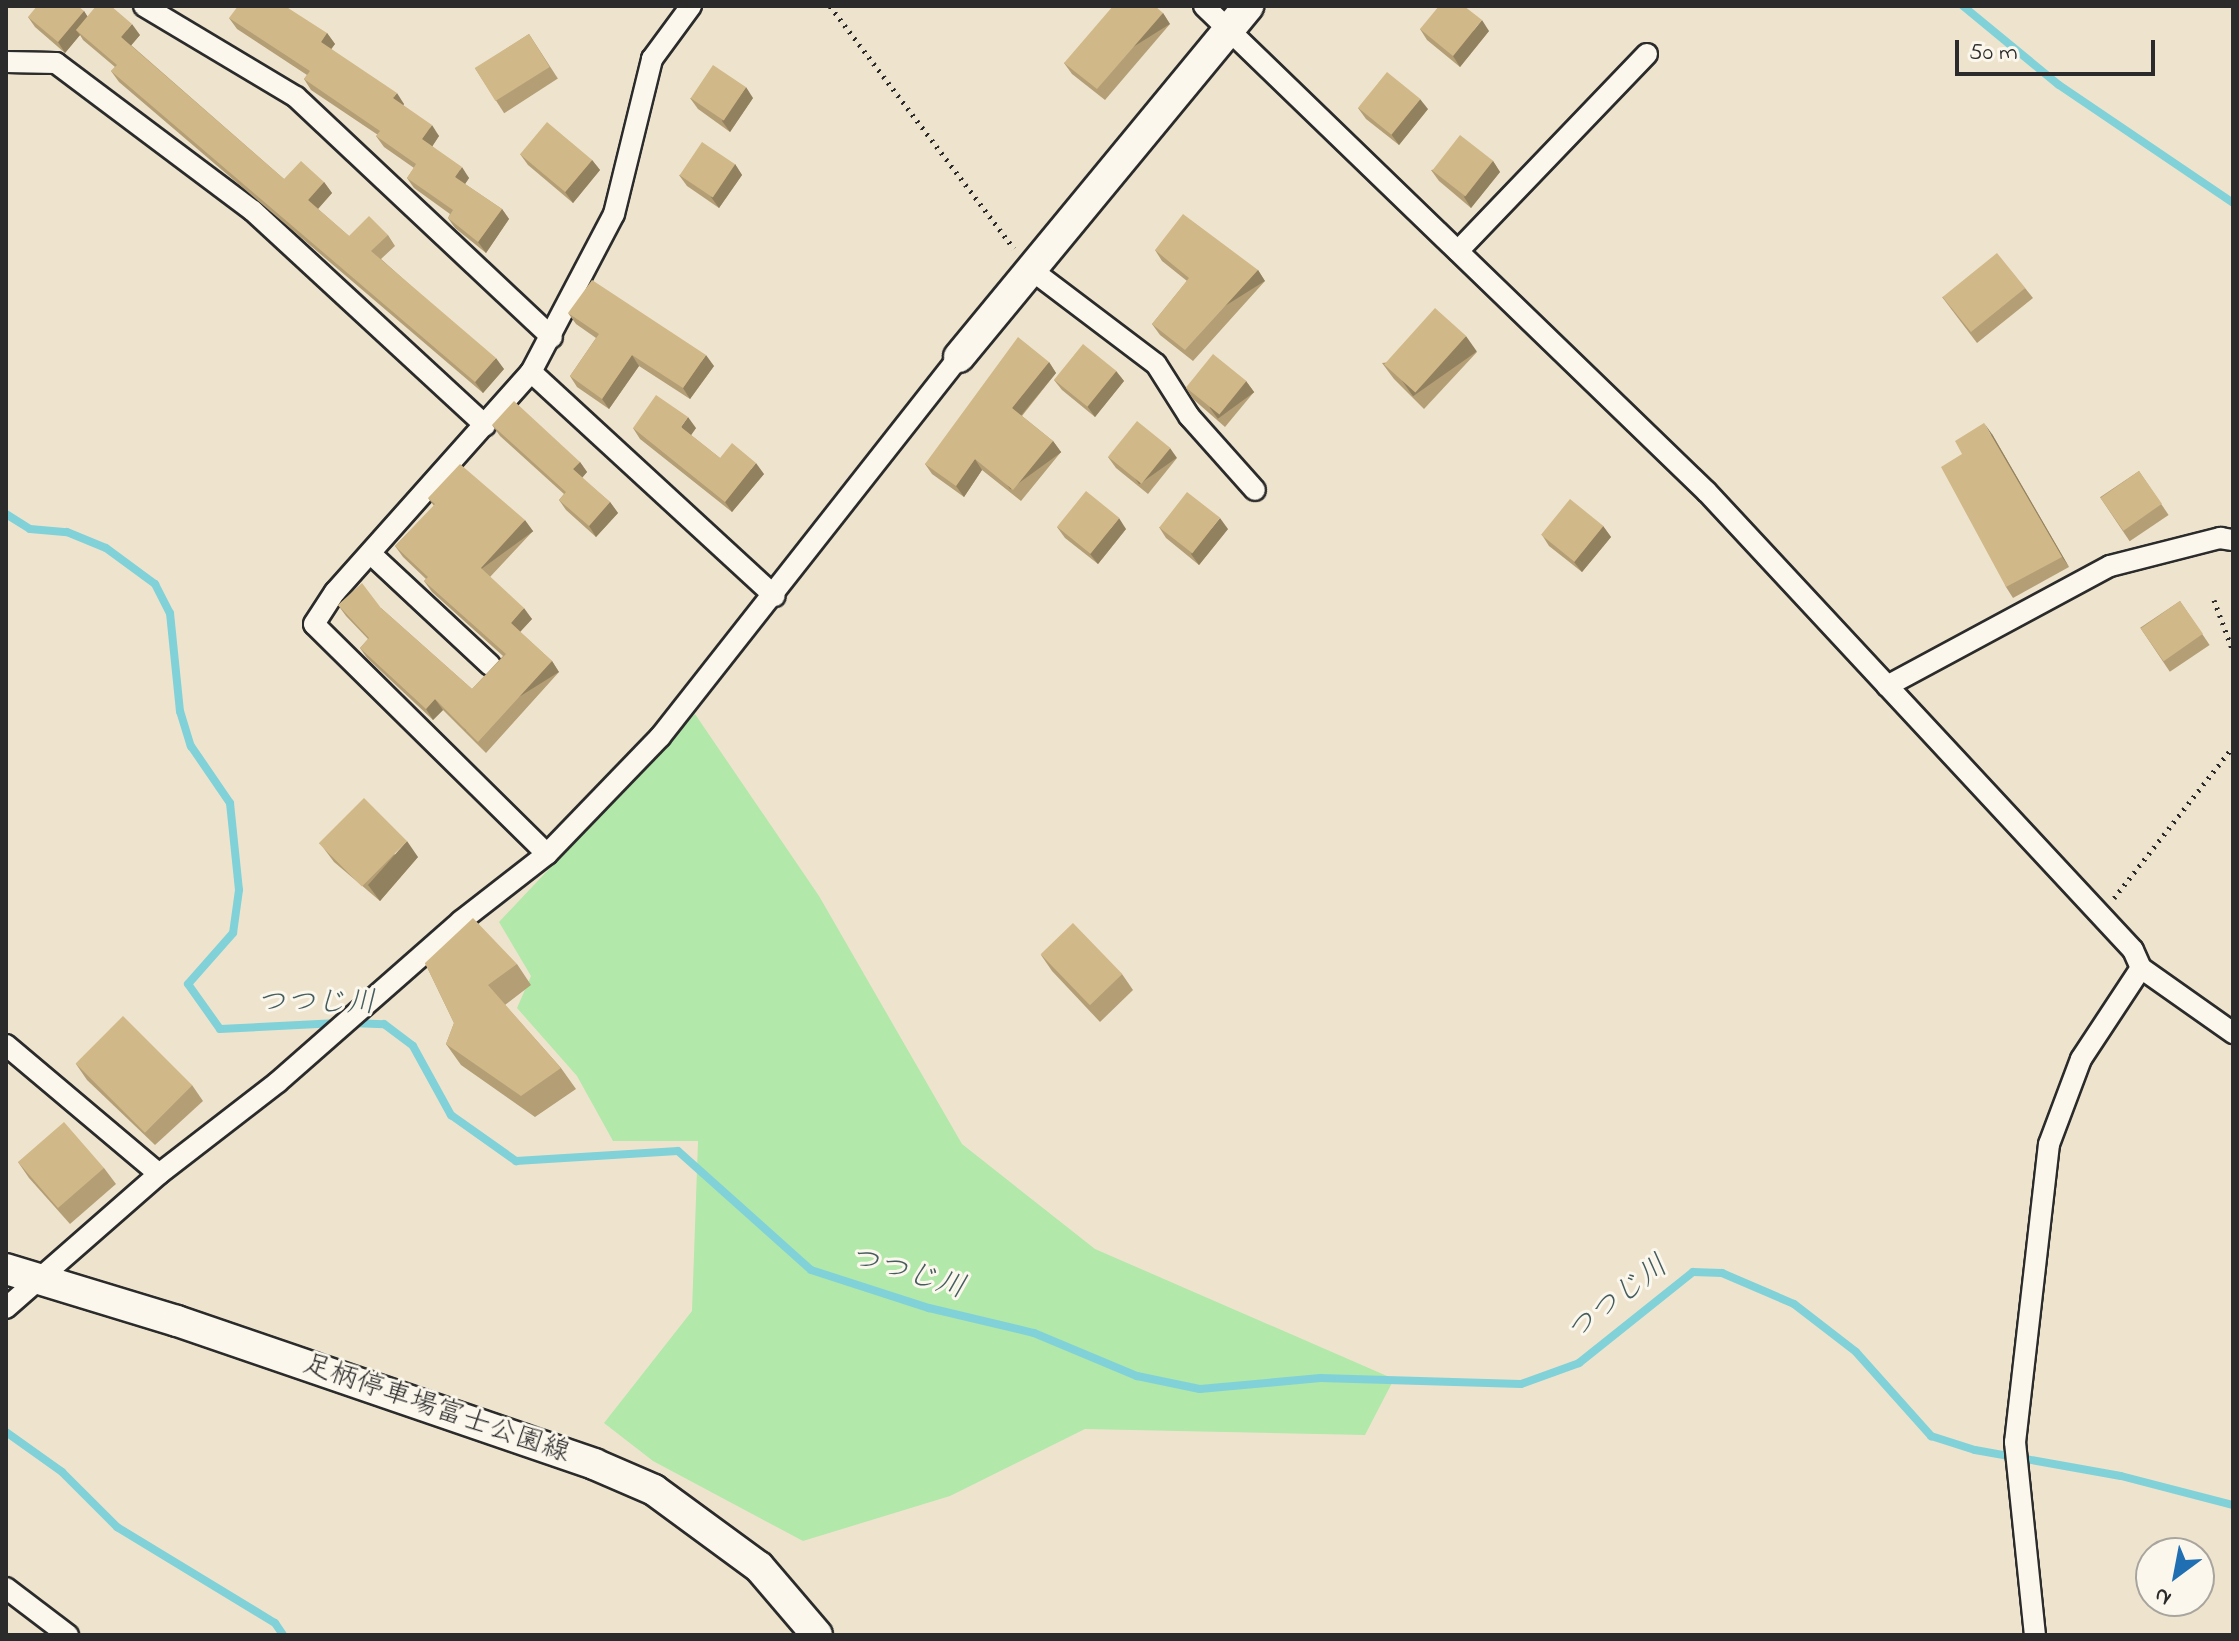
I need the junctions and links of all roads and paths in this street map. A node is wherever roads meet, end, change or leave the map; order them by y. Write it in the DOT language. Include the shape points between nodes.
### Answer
graph roads {
  1 [pos="144,6"];
  2 [pos="691,6"];
  3 [pos="830,6"];
  4 [pos="1204,6"];
  5 [pos="1248,6"];
  6 [pos="1226,28"];
  7 [pos="1647,54"];
  8 [pos="6,62"];
  9 [pos="1458,251"];
  10 [pos="1029,268"];
  11 [pos="552,337"];
  12 [pos="959,357"];
  13 [pos="531,372"];
  14 [pos="485,425"];
  15 [pos="1255,490"];
  16 [pos="2233,540"];
  17 [pos="371,554"];
  18 [pos="775,596"];
  19 [pos="2214,600"];
  20 [pos="2233,651"];
  21 [pos="490,665"];
  22 [pos="1887,686"];
  23 [pos="2233,747"];
  24 [pos="547,854"];
  25 [pos="2099,917"];
  26 [pos="2141,968"];
  27 [pos="2233,1033"];
  28 [pos="6,1045"];
  29 [pos="159,1174"];
  30 [pos="6,1269"];
  31 [pos="40,1277"];
  32 [pos="6,1308"];
  33 [pos="6,1588"];
  34 [pos="68,1635"];
  35 [pos="817,1635"];
  36 [pos="2035,1635"];
  1 -- 11 [label="street" via="296,97"];
  2 -- 11 [label="street" via="652,59 614,214"];
  3 -- 10 [label="path"];
  4 -- 6 [label="street"];
  5 -- 6 [label="main road"];
  6 -- 9 [label="street"];
  6 -- 10 [label="main road"];
  7 -- 9 [label="street"];
  8 -- 14 [label="street" via="56,63 253,211"];
  9 -- 22 [label="street" via="1707,492"];
  10 -- 12 [label="main road"];
  10 -- 15 [label="street" via="1156,364 1189,416"];
  11 -- 13 [label="street"];
  12 -- 18 [label="street"];
  13 -- 14 [label="street"];
  13 -- 18 [label="street"];
  14 -- 17 [label="street"];
  16 -- 22 [label="street" via="2220,538 2110,566"];
  17 -- 21 [label="street"];
  17 -- 24 [label="street" via="314,624"];
  18 -- 24 [label="street" via="660,737"];
  19 -- 20 [label="path"];
  22 -- 25 [label="street"];
  23 -- 25 [label="path"];
  24 -- 29 [label="street"];
  25 -- 26 [label="street" via="2133,950"];
  26 -- 27 [label="street"];
  26 -- 36 [label="street" via="2081,1059 2049,1144 2015,1442"];
  28 -- 29 [label="street"];
  29 -- 31 [label="street"];
  30 -- 31 [label="main road, 足柄停車場富士公園線"];
  31 -- 32 [label="street"];
  31 -- 35 [label="main road, 足柄停車場富士公園線" via="581,1460 654,1490 759,1567"];
  33 -- 34 [label="street"];
}
